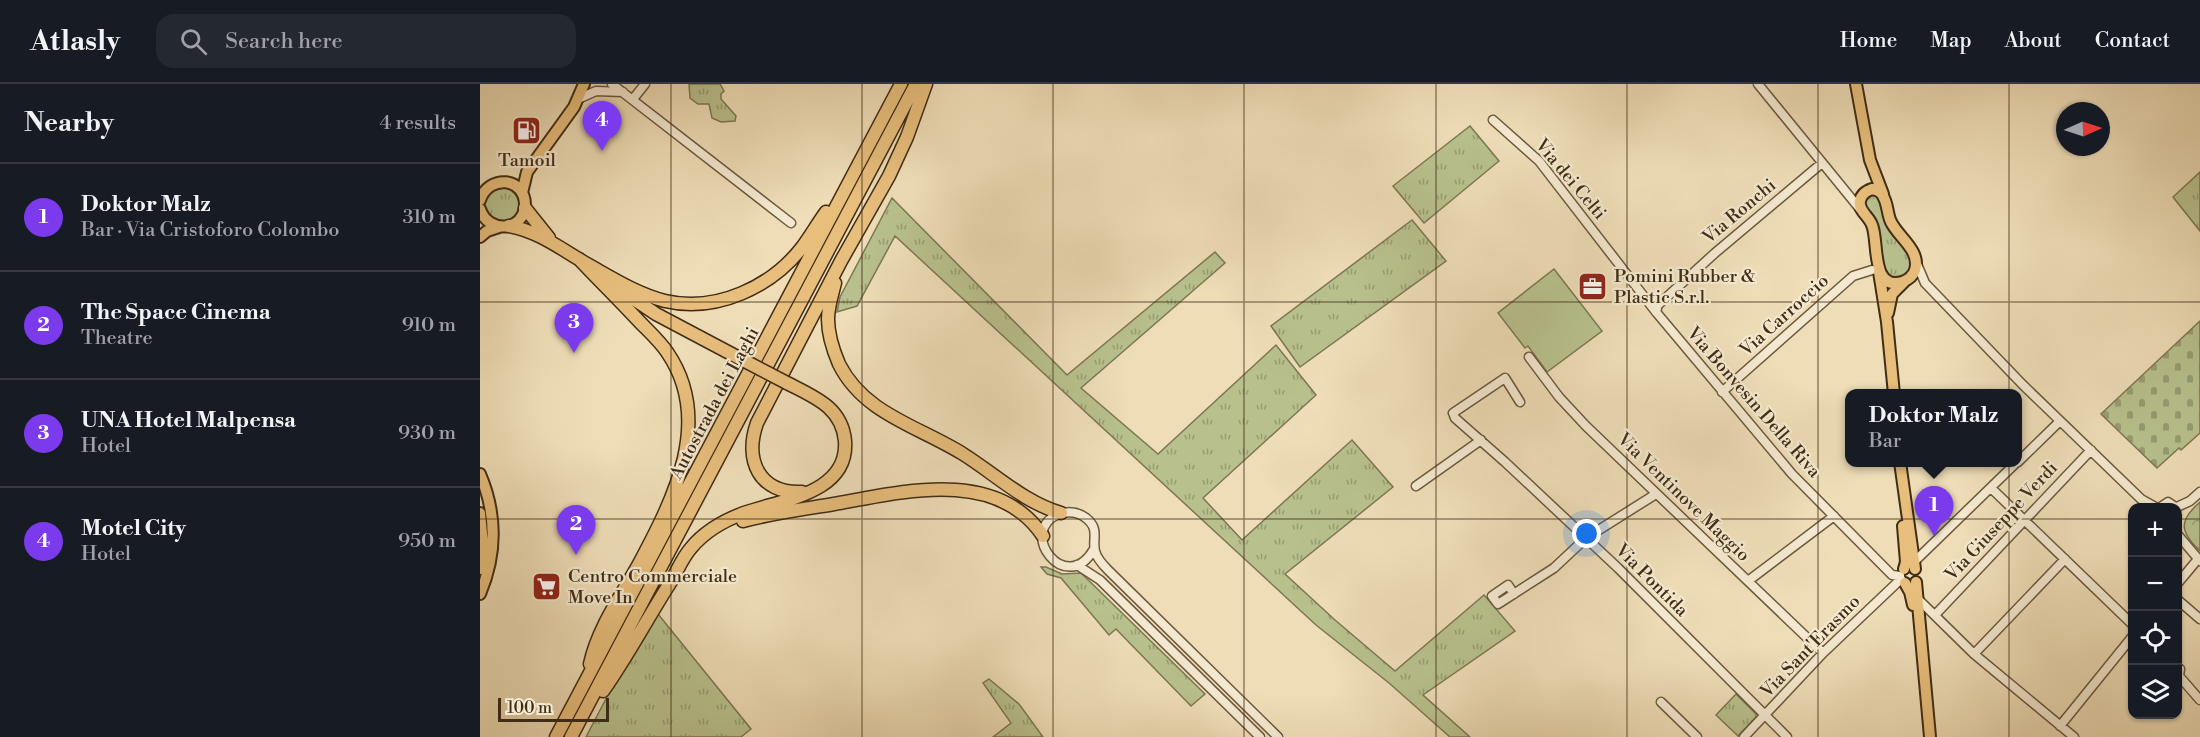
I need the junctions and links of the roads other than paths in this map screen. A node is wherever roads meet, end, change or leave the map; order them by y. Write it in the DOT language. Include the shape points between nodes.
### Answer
graph roads {
  1 [pos="584,84"];
  2 [pos="612,84"];
  3 [pos="645,84"];
  4 [pos="902,84"];
  5 [pos="916,84"];
  6 [pos="926,84"];
  7 [pos="1758,84"];
  8 [pos="1856,84"];
  9 [pos="624,93"];
  10 [pos="577,99"];
  11 [pos="633,99"];
  12 [pos="1493,120"];
  13 [pos="1870,160"];
  14 [pos="1822,163"];
  15 [pos="855,169"];
  16 [pos="1844,188"];
  17 [pos="522,193"];
  18 [pos="1865,193"];
  19 [pos="1882,194"];
  20 [pos="480,200"];
  21 [pos="525,208"];
  22 [pos="1861,210"];
  23 [pos="480,211"];
  24 [pos="868,214"];
  25 [pos="791,223"];
  26 [pos="504,227"];
  27 [pos="1596,235"];
  28 [pos="480,237"];
  29 [pos="554,243"];
  30 [pos="579,259"];
  31 [pos="1917,261"];
  32 [pos="1875,269"];
  33 [pos="1906,280"];
  34 [pos="1925,283"];
  35 [pos="1656,312"];
  36 [pos="1887,322"];
  37 [pos="1529,357"];
  38 [pos="1894,389"];
  39 [pos="1722,392"];
  40 [pos="1520,402"];
  41 [pos="2060,421"];
  42 [pos="1481,441"];
  43 [pos="2091,450"];
  44 [pos="2022,458"];
  45 [pos="1900,467"];
  46 [pos="2013,467"];
  47 [pos="480,474"];
  48 [pos="1416,486"];
  49 [pos="1991,488"];
  50 [pos="816,489"];
  51 [pos="2200,492"];
  52 [pos="1656,494"];
  53 [pos="2150,503"];
  54 [pos="2182,507"];
  55 [pos="480,513"];
  56 [pos="1061,513"];
  57 [pos="1834,516"];
  58 [pos="2025,520"];
  59 [pos="1043,536"];
  60 [pos="1586,538"];
  61 [pos="2182,540"];
  62 [pos="1094,549"];
  63 [pos="2065,559"];
  64 [pos="2199,560"];
  65 [pos="1077,565"];
  66 [pos="480,569"];
  67 [pos="1908,574"];
  68 [pos="675,575"];
  69 [pos="2182,579"];
  70 [pos="1748,581"];
  71 [pos="480,594"];
  72 [pos="1514,594"];
  73 [pos="1918,599"];
  74 [pos="2182,603"];
  75 [pos="1935,615"];
  76 [pos="2128,619"];
  77 [pos="2200,619"];
  78 [pos="2128,643"];
  79 [pos="1823,653"];
  80 [pos="1974,654"];
  81 [pos="587,678"];
  82 [pos="2182,678"];
  83 [pos="2200,700"];
  84 [pos="1661,702"];
  85 [pos="1927,706"];
  86 [pos="1765,716"];
  87 [pos="2060,726"];
  88 [pos="556,737"];
  89 [pos="571,737"];
  90 [pos="1260,737"];
  91 [pos="1278,737"];
  92 [pos="1697,737"];
  93 [pos="1744,737"];
  94 [pos="1787,737"];
  95 [pos="1930,737"];
  96 [pos="2074,737"];
  1 -- 10 [label="main road"];
  2 -- 9 [label="street"];
  3 -- 11 [label="street"];
  4 -- 15 [label="highway, Autostrada dei Laghi"];
  5 -- 89 [label="highway, Autostrada dei Laghi"];
  6 -- 24 [label="highway" via="907,137"];
  7 -- 14 [label="street"];
  8 -- 13 [label="main road"];
  9 -- 10 [label="street" via="596,91"];
  9 -- 11 [label="street"];
  10 -- 17 [label="main road" via="527,172"];
  11 -- 25 [label="street"];
  12 -- 27 [label="street, Via dei Celti" via="1539,161"];
  13 -- 18 [label="main road"];
  13 -- 19 [label="main road"];
  14 -- 16 [label="street"];
  14 -- 35 [label="street, Via Ronchi" via="1715,253 1658,305"];
  15 -- 30 [label="highway" via="802,248 772,276 734,297 701,304 665,301 625,285"];
  15 -- 81 [label="highway, Autostrada dei Laghi"];
  16 -- 18 [label="street" via="1855,195"];
  16 -- 22 [label="street"];
  17 -- 20 [label="main road" via="513,184 500,182 488,187"];
  17 -- 21 [label="main road"];
  18 -- 19 [label="main road" via="1877,190"];
  18 -- 22 [label="main road" via="1859,204"];
  19 -- 31 [label="main road" via="1892,224"];
  21 -- 26 [label="main road" via="520,219"];
  21 -- 29 [label="highway"];
  22 -- 32 [label="main road" via="1872,224"];
  23 -- 26 [label="main road" via="487,222"];
  24 -- 50 [label="highway" via="752,436 754,464 765,481 791,492"];
  24 -- 56 [label="highway" via="836,282 828,319 835,354 844,373 876,407 956,450 1036,504"];
  26 -- 28 [label="main road"];
  26 -- 29 [label="highway" via="524,229"];
  27 -- 35 [label="street, Via Bonvesin Della Riva"];
  29 -- 30 [label="highway"];
  30 -- 50 [label="highway, bridge" via="656,314 823,402 835,412 841,421 845,448 838,470"];
  30 -- 81 [label="highway" via="666,350 681,378 687,411 687,441 680,479 651,541 594,643"];
  31 -- 33 [label="main road"];
  31 -- 34 [label="street"];
  32 -- 33 [label="main road" via="1890,282"];
  32 -- 36 [label="main road"];
  32 -- 39 [label="street, Via Carroccio" via="1853,276"];
  33 -- 34 [label="street" via="1915,278"];
  33 -- 36 [label="main road" via="1892,294"];
  34 -- 41 [label="street"];
  35 -- 39 [label="street, Via Bonvesin Della Riva"];
  36 -- 38 [label="main road"];
  37 -- 52 [label="street, Via Ventinove Maggio" via="1572,411"];
  39 -- 57 [label="street, Via Bonvesin Della Riva" via="1792,474"];
  40 -- 42 [label="street, Via Pontida" via="1505,378 1453,413"];
  41 -- 43 [label="street"];
  41 -- 44 [label="street, Via Sant'Erasmo"];
  42 -- 48 [label="street"];
  42 -- 60 [label="street, Via Pontida"];
  43 -- 53 [label="street"];
  43 -- 58 [label="street, Via Giuseppe Verdi"];
  45 -- 67 [label="main road"];
  46 -- 49 [label="street, Via Sant'Erasmo"];
  47 -- 71 [label="main road" via="488,497 494,540"];
  49 -- 58 [label="street"];
  49 -- 67 [label="street, Via Sant'Erasmo"];
  50 -- 68 [label="highway" via="724,522 691,548"];
  51 -- 54 [label="street"];
  52 -- 60 [label="street"];
  52 -- 70 [label="street, Via Ventinove Maggio"];
  55 -- 66 [label="main road"];
  56 -- 59 [label="street" via="1048,522"];
  56 -- 62 [label="street" via="1077,513 1091,524 1096,540"];
  57 -- 67 [label="street, Via Bonvesin Della Riva" via="1892,575"];
  57 -- 70 [label="street"];
  58 -- 63 [label="street"];
  58 -- 75 [label="street, Via Giuseppe Verdi"];
  59 -- 65 [label="street" via="1043,545 1052,560"];
  59 -- 68 [label="highway" via="1022,511 993,498 945,489 916,490 736,523 696,549"];
  60 -- 72 [label="street" via="1554,568"];
  60 -- 86 [label="street, Via Pontida"];
  61 -- 64 [label="street"];
  62 -- 65 [label="street"];
  62 -- 91 [label="street" via="1108,570"];
  63 -- 76 [label="street"];
  63 -- 80 [label="street"];
  64 -- 69 [label="street"];
  65 -- 90 [label="street" via="1100,580"];
  67 -- 73 [label="main road"];
  67 -- 79 [label="street, Via Sant'Erasmo"];
  67 -- 85 [label="main road"];
  68 -- 89 [label="highway" via="620,667"];
  70 -- 79 [label="street, Via Ventinove Maggio"];
  73 -- 75 [label="street"];
  73 -- 85 [label="main road"];
  74 -- 77 [label="street"];
  75 -- 80 [label="street"];
  78 -- 87 [label="street"];
  79 -- 86 [label="street, Via Sant'Erasmo"];
  80 -- 87 [label="street"];
  81 -- 88 [label="highway, Autostrada dei Laghi"];
  82 -- 83 [label="street"];
  84 -- 92 [label="street"];
  85 -- 95 [label="main road"];
  86 -- 93 [label="street, Via Sant'Erasmo"];
  86 -- 94 [label="street, Via Pontida"];
  87 -- 96 [label="street"];
}
